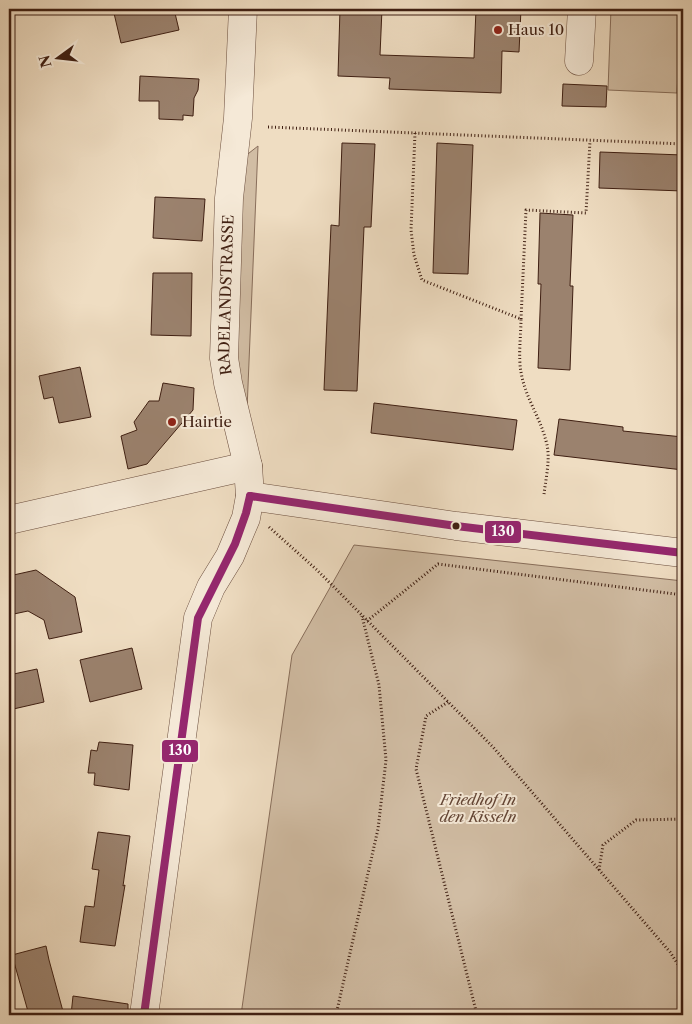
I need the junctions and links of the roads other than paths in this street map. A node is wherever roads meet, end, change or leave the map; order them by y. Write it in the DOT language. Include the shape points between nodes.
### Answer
graph roads {
  1 [pos="243,9"];
  2 [pos="582,9"];
  3 [pos="579,61"];
  4 [pos="248,466"];
  5 [pos="250,496"];
  6 [pos="9,520"];
  7 [pos="683,553"];
  8 [pos="144,1015"];
  1 -- 4 [label="street, RADELANDSTRASSE" via="238,118 229,198 224,358"];
  2 -- 3 [label="street"];
  4 -- 5 [label="street, RADELANDSTRASSE"];
  4 -- 6 [label="street"];
  5 -- 7 [label="street" via="456,526"];
  5 -- 8 [label="street, RADELANDSTRASSE" via="246,518 230,556 211,587 198,618"];
}
